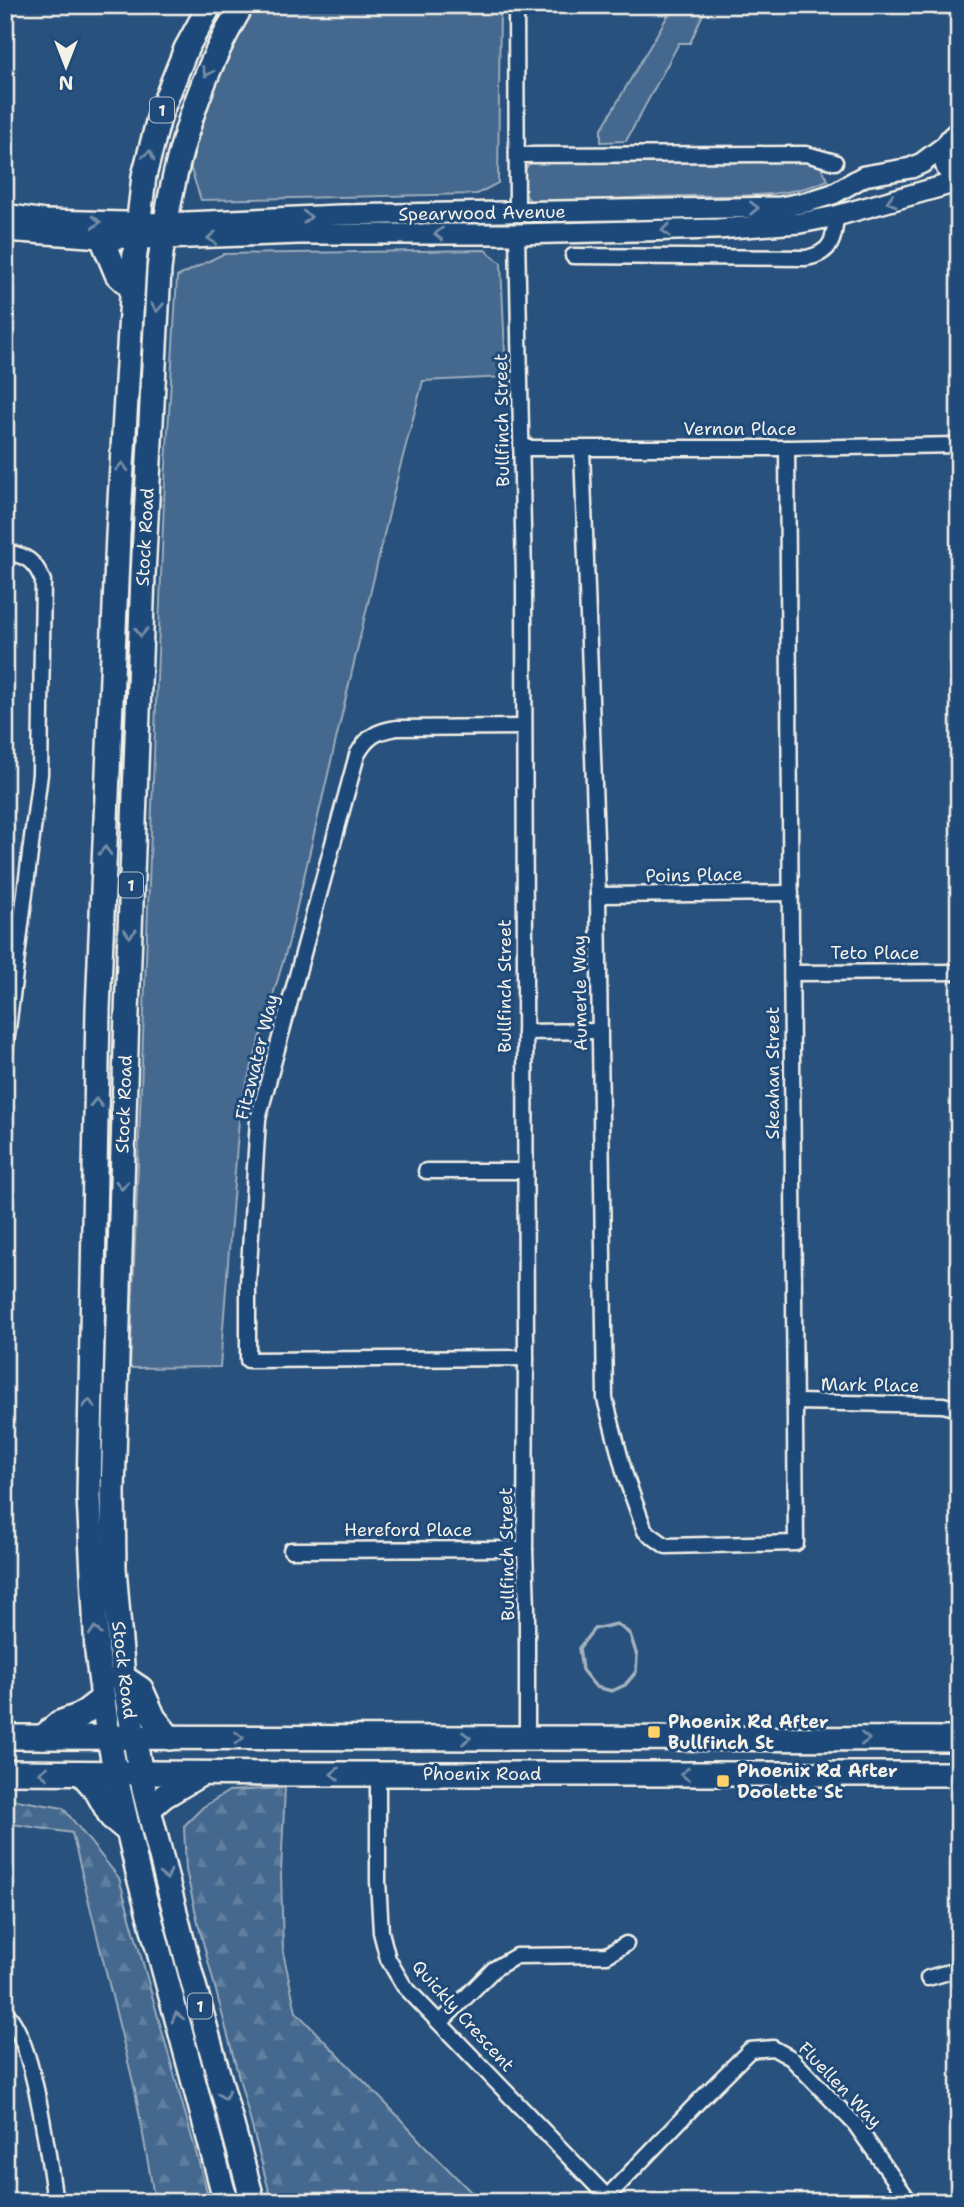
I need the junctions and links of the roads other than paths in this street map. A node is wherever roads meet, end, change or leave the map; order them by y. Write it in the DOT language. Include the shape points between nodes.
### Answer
graph roads {
  1 [pos="211,5"];
  2 [pos="242,5"];
  3 [pos="516,5"];
  4 [pos="959,131"];
  5 [pos="945,146"];
  6 [pos="517,155"];
  7 [pos="835,162"];
  8 [pos="958,182"];
  9 [pos="517,213"];
  10 [pos="5,214"];
  11 [pos="836,216"];
  12 [pos="5,230"];
  13 [pos="137,231"];
  14 [pos="164,231"];
  15 [pos="517,234"];
  16 [pos="102,238"];
  17 [pos="573,256"];
  18 [pos="132,288"];
  19 [pos="959,445"];
  20 [pos="787,448"];
  21 [pos="522,449"];
  22 [pos="582,449"];
  23 [pos="5,552"];
  24 [pos="523,727"];
  25 [pos="791,892"];
  26 [pos="598,895"];
  27 [pos="959,972"];
  28 [pos="792,973"];
  29 [pos="600,1031"];
  30 [pos="525,1032"];
  31 [pos="5,1052"];
  32 [pos="426,1171"];
  33 [pos="525,1171"];
  34 [pos="526,1358"];
  35 [pos="795,1402"];
  36 [pos="959,1402"];
  37 [pos="943,1405"];
  38 [pos="959,1409"];
  39 [pos="645,1531"];
  40 [pos="525,1549"];
  41 [pos="291,1550"];
  42 [pos="124,1677"];
  43 [pos="102,1699"];
  44 [pos="5,1737"];
  45 [pos="43,1737"];
  46 [pos="108,1737"];
  47 [pos="133,1738"];
  48 [pos="170,1738"];
  49 [pos="527,1739"];
  50 [pos="959,1740"];
  51 [pos="5,1772"];
  52 [pos="115,1773"];
  53 [pos="140,1773"];
  54 [pos="82,1774"];
  55 [pos="201,1774"];
  56 [pos="378,1774"];
  57 [pos="959,1774"];
  58 [pos="149,1809"];
  59 [pos="128,1830"];
  60 [pos="626,1944"];
  61 [pos="959,1969"];
  62 [pos="928,1978"];
  63 [pos="5,2012"];
  64 [pos="440,2023"];
  65 [pos="609,2199"];
  66 [pos="55,2202"];
  67 [pos="226,2202"];
  68 [pos="253,2202"];
  69 [pos="910,2202"];
  13 -- 1 [label="main road, Stock Road / 1, one-way" via="144,176 160,114 186,49"];
  2 -- 14 [label="main road, Stock Road / 1, one-way" via="195,103 175,170"];
  3 -- 6 [label="street"];
  4 -- 5 [label="main road, Spearwood Avenue"];
  5 -- 8 [label="main road, Spearwood Avenue" via="945,166"];
  9 -- 5 [label="main road, Spearwood Avenue, one-way" via="780,207 833,194 864,176 922,163"];
  6 -- 7 [label="street" via="806,154"];
  6 -- 9 [label="street"];
  8 -- 11 [label="main road, Spearwood Avenue, one-way"];
  14 -- 9 [label="main road, Spearwood Avenue, one-way" via="325,216"];
  10 -- 13 [label="main road, Spearwood Avenue, one-way"];
  11 -- 15 [label="main road, Spearwood Avenue, one-way" via="717,229"];
  11 -- 17 [label="street" via="830,245 806,258"];
  12 -- 16 [label="main road, Spearwood Avenue"];
  13 -- 14 [label="main road, Spearwood Avenue"];
  13 -- 16 [label="main road, Spearwood Avenue"];
  13 -- 18 [label="main road, Stock Road / 1"];
  15 -- 14 [label="main road, Spearwood Avenue, one-way"];
  14 -- 42 [label="main road, Stock Road / 1, one-way" via="143,575 113,1492 114,1568"];
  15 -- 21 [label="street, Bullfinch Street"];
  16 -- 18 [label="main road" via="117,274"];
  43 -- 18 [label="main road, Stock Road / 1, one-way" via="90,1553 89,1426 98,1009"];
  19 -- 20 [label="street, Vernon Place"];
  20 -- 22 [label="street, Vernon Place"];
  20 -- 25 [label="street, Skeahan Street"];
  21 -- 22 [label="street, Vernon Place"];
  21 -- 24 [label="street, Bullfinch Street"];
  22 -- 26 [label="street, Aumerle Way"];
  23 -- 31 [label="street" via="33,560 43,581 40,774"];
  24 -- 30 [label="street, Bullfinch Street"];
  24 -- 34 [label="street, Fitzwater Way" via="383,730 371,735 357,755 258,1119 248,1360"];
  25 -- 26 [label="street, Poins Place"];
  25 -- 28 [label="street, Skeahan Street"];
  26 -- 29 [label="street, Aumerle Way"];
  27 -- 28 [label="street, Teto Place"];
  28 -- 35 [label="street, Skeahan Street"];
  29 -- 30 [label="street"];
  29 -- 39 [label="street, Aumerle Way" via="605,1399"];
  30 -- 33 [label="street, Bullfinch Street"];
  32 -- 33 [label="street"];
  33 -- 34 [label="street, Bullfinch Street"];
  34 -- 40 [label="street, Bullfinch Street"];
  35 -- 37 [label="street, Mark Place"];
  35 -- 39 [label="street, Skeahan Street" via="796,1543 666,1546"];
  36 -- 37 [label="street, Mark Place"];
  37 -- 38 [label="street, Mark Place"];
  40 -- 41 [label="street, Hereford Place"];
  40 -- 49 [label="street, Bullfinch Street"];
  42 -- 47 [label="main road, Stock Road / 1"];
  42 -- 48 [label="main road" via="141,1689 154,1718"];
  43 -- 45 [label="main road"];
  43 -- 46 [label="main road, Stock Road / 1"];
  44 -- 45 [label="main road, Phoenix Road"];
  45 -- 46 [label="main road, Phoenix Road"];
  46 -- 47 [label="main road, Phoenix Road"];
  46 -- 52 [label="main road, Stock Road / 1"];
  47 -- 48 [label="main road, Phoenix Road"];
  47 -- 53 [label="main road, Stock Road / 1"];
  48 -- 49 [label="main road, Phoenix Road, one-way"];
  49 -- 50 [label="main road, Phoenix Road, one-way"];
  54 -- 51 [label="main road, Phoenix Road, one-way"];
  52 -- 53 [label="main road, Phoenix Road"];
  52 -- 54 [label="main road, Phoenix Road"];
  52 -- 59 [label="main road, Stock Road / 1"];
  53 -- 55 [label="main road, Phoenix Road"];
  53 -- 58 [label="main road, Stock Road / 1"];
  54 -- 59 [label="main road" via="111,1817"];
  56 -- 55 [label="main road, Phoenix Road, one-way"];
  55 -- 58 [label="main road"];
  57 -- 56 [label="main road, Phoenix Road, one-way"];
  56 -- 64 [label="street, Quickly Crescent" via="379,1905 384,1946 404,1986"];
  58 -- 68 [label="main road, Stock Road / 1, one-way"];
  67 -- 59 [label="main road, Stock Road / 1, one-way"];
  60 -- 64 [label="street" via="607,1955 516,1956 494,1969"];
  61 -- 62 [label="street"];
  63 -- 66 [label="street" via="21,2033 44,2126"];
  64 -- 65 [label="street, Quickly Crescent"];
  65 -- 69 [label="street, Fluellen Way" via="750,2050 773,2048 791,2058 855,2124"];
}
